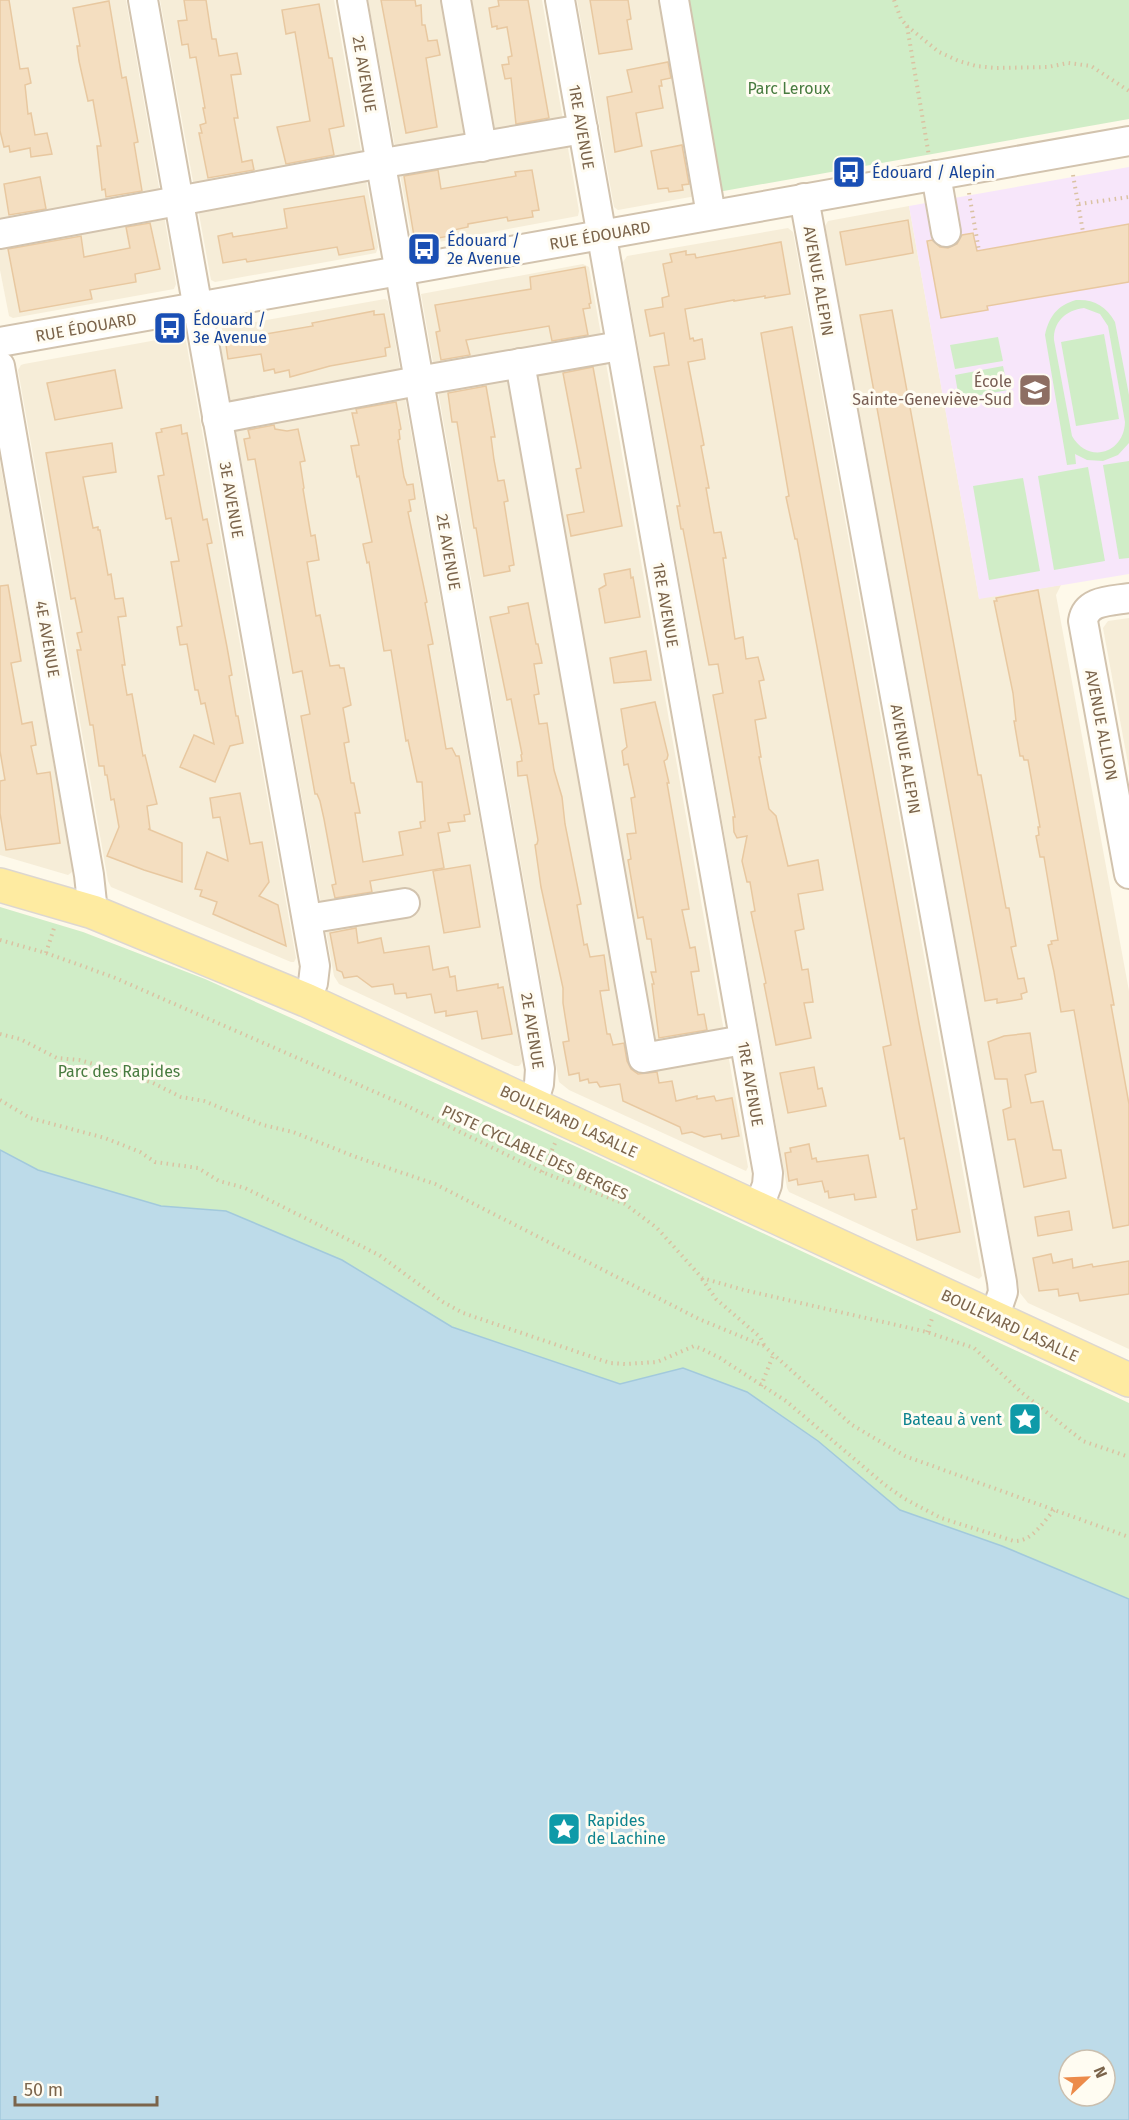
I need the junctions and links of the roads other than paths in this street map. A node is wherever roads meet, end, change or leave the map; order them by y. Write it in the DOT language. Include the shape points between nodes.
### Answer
graph roads {
  1 [pos="143,0"];
  2 [pos="352,0"];
  3 [pos="456,0"];
  4 [pos="560,0"];
  5 [pos="674,0"];
  6 [pos="583,129"];
  7 [pos="1129,141"];
  8 [pos="482,147"];
  9 [pos="381,164"];
  10 [pos="933,166"];
  11 [pos="804,198"];
  12 [pos="178,201"];
  13 [pos="711,215"];
  14 [pos="946,232"];
  15 [pos="0,234"];
  16 [pos="600,235"];
  17 [pos="400,271"];
  18 [pos="198,308"];
  19 [pos="0,342"];
  20 [pos="620,346"];
  21 [pos="520,363"];
  22 [pos="0,366"];
  23 [pos="418,381"];
  24 [pos="217,419"];
  25 [pos="1129,598"];
  26 [pos="1129,874"];
  27 [pos="0,885"];
  28 [pos="405,903"];
  29 [pos="93,912"];
  30 [pos="307,919"];
  31 [pos="306,1000"];
  32 [pos="743,1040"];
  33 [pos="533,1104"];
  34 [pos="758,1209"];
  35 [pos="994,1318"];
  36 [pos="1129,1380"];
  1 -- 12 [label="street, 3E AVENUE"];
  2 -- 9 [label="street, 2E AVENUE"];
  3 -- 8 [label="street"];
  4 -- 6 [label="street, 1RE AVENUE"];
  5 -- 13 [label="street"];
  6 -- 8 [label="street"];
  6 -- 16 [label="street, 1RE AVENUE"];
  7 -- 10 [label="street, RUE ÉDOUARD"];
  8 -- 9 [label="street"];
  9 -- 12 [label="street"];
  9 -- 17 [label="street, 2E AVENUE"];
  10 -- 11 [label="street, RUE ÉDOUARD"];
  10 -- 14 [label="street"];
  11 -- 13 [label="street, RUE ÉDOUARD"];
  11 -- 35 [label="street, AVENUE ALEPIN" via="1003,1288"];
  12 -- 15 [label="street"];
  12 -- 18 [label="street, 3E AVENUE"];
  13 -- 16 [label="street, RUE ÉDOUARD"];
  16 -- 17 [label="street, RUE ÉDOUARD"];
  16 -- 20 [label="street, 1RE AVENUE"];
  17 -- 18 [label="street, RUE ÉDOUARD"];
  17 -- 23 [label="street, 2E AVENUE"];
  18 -- 19 [label="street, RUE ÉDOUARD"];
  18 -- 24 [label="street, 3E AVENUE"];
  20 -- 21 [label="street"];
  20 -- 32 [label="street, 1RE AVENUE"];
  21 -- 23 [label="street"];
  21 -- 32 [label="street" via="643,1058"];
  22 -- 29 [label="street, 4E AVENUE"];
  23 -- 24 [label="street"];
  23 -- 33 [label="street, 2E AVENUE" via="540,1069"];
  24 -- 30 [label="street, 3E AVENUE"];
  25 -- 26 [label="street, AVENUE ALLION" via="1098,604 1084,613 1084,632"];
  27 -- 29 [label="main road, BOULEVARD LASALLE"];
  28 -- 30 [label="street"];
  29 -- 31 [label="main road, BOULEVARD LASALLE"];
  30 -- 31 [label="street, 3E AVENUE" via="315,966"];
  31 -- 33 [label="main road, BOULEVARD LASALLE"];
  32 -- 34 [label="street, 1RE AVENUE" via="768,1179"];
  33 -- 34 [label="main road, BOULEVARD LASALLE"];
  34 -- 35 [label="main road, BOULEVARD LASALLE"];
  35 -- 36 [label="main road, BOULEVARD LASALLE"];
}
